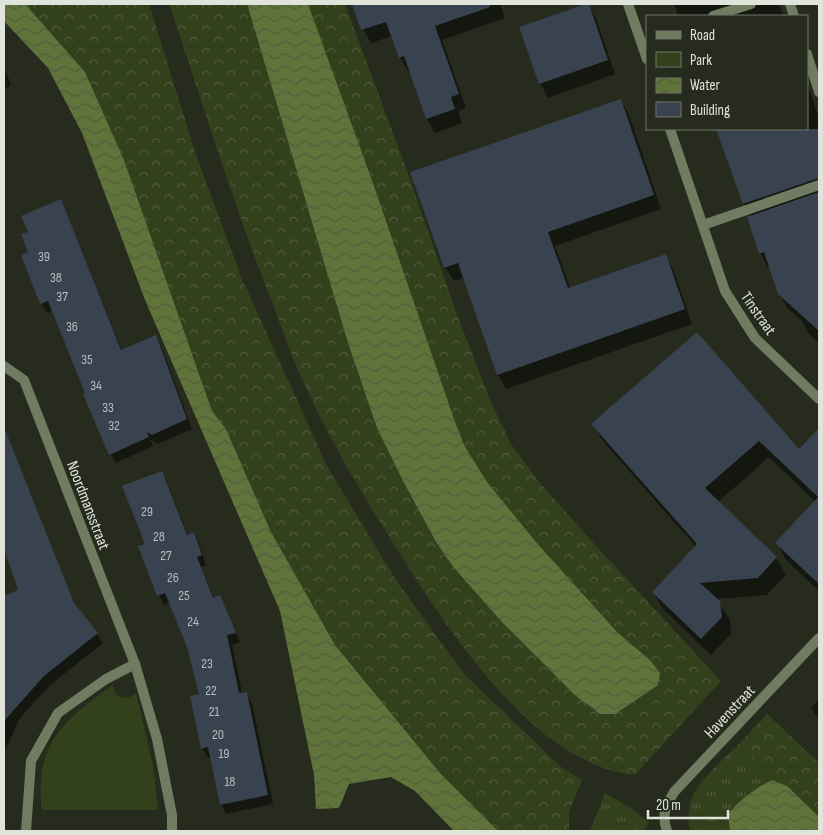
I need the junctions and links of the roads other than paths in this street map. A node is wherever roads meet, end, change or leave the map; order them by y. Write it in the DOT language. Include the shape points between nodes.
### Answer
graph roads {
  1 [pos="628,4"];
  2 [pos="751,4"];
  3 [pos="717,15"];
  4 [pos="644,40"];
  5 [pos="646,53"];
  6 [pos="808,57"];
  7 [pos="819,92"];
  8 [pos="670,130"];
  9 [pos="819,184"];
  10 [pos="703,226"];
  11 [pos="4,366"];
  12 [pos="819,399"];
  13 [pos="819,638"];
  14 [pos="135,664"];
  15 [pos="26,831"];
  16 [pos="172,831"];
  17 [pos="668,831"];
  1 -- 4 [label="street"];
  2 -- 3 [label="street"];
  4 -- 5 [label="street"];
  6 -- 7 [label="street"];
  8 -- 10 [label="street, Tinstraat"];
  9 -- 10 [label="street"];
  10 -- 12 [label="street, Tinstraat" via="725,291 755,338"];
  11 -- 14 [label="street, Noordmansstraat" via="24,380"];
  13 -- 17 [label="street, Havenstraat" via="674,792 664,808"];
  14 -- 15 [label="street" via="106,679 58,713 31,761"];
  14 -- 16 [label="street, Noordmansstraat" via="158,739"];
}
